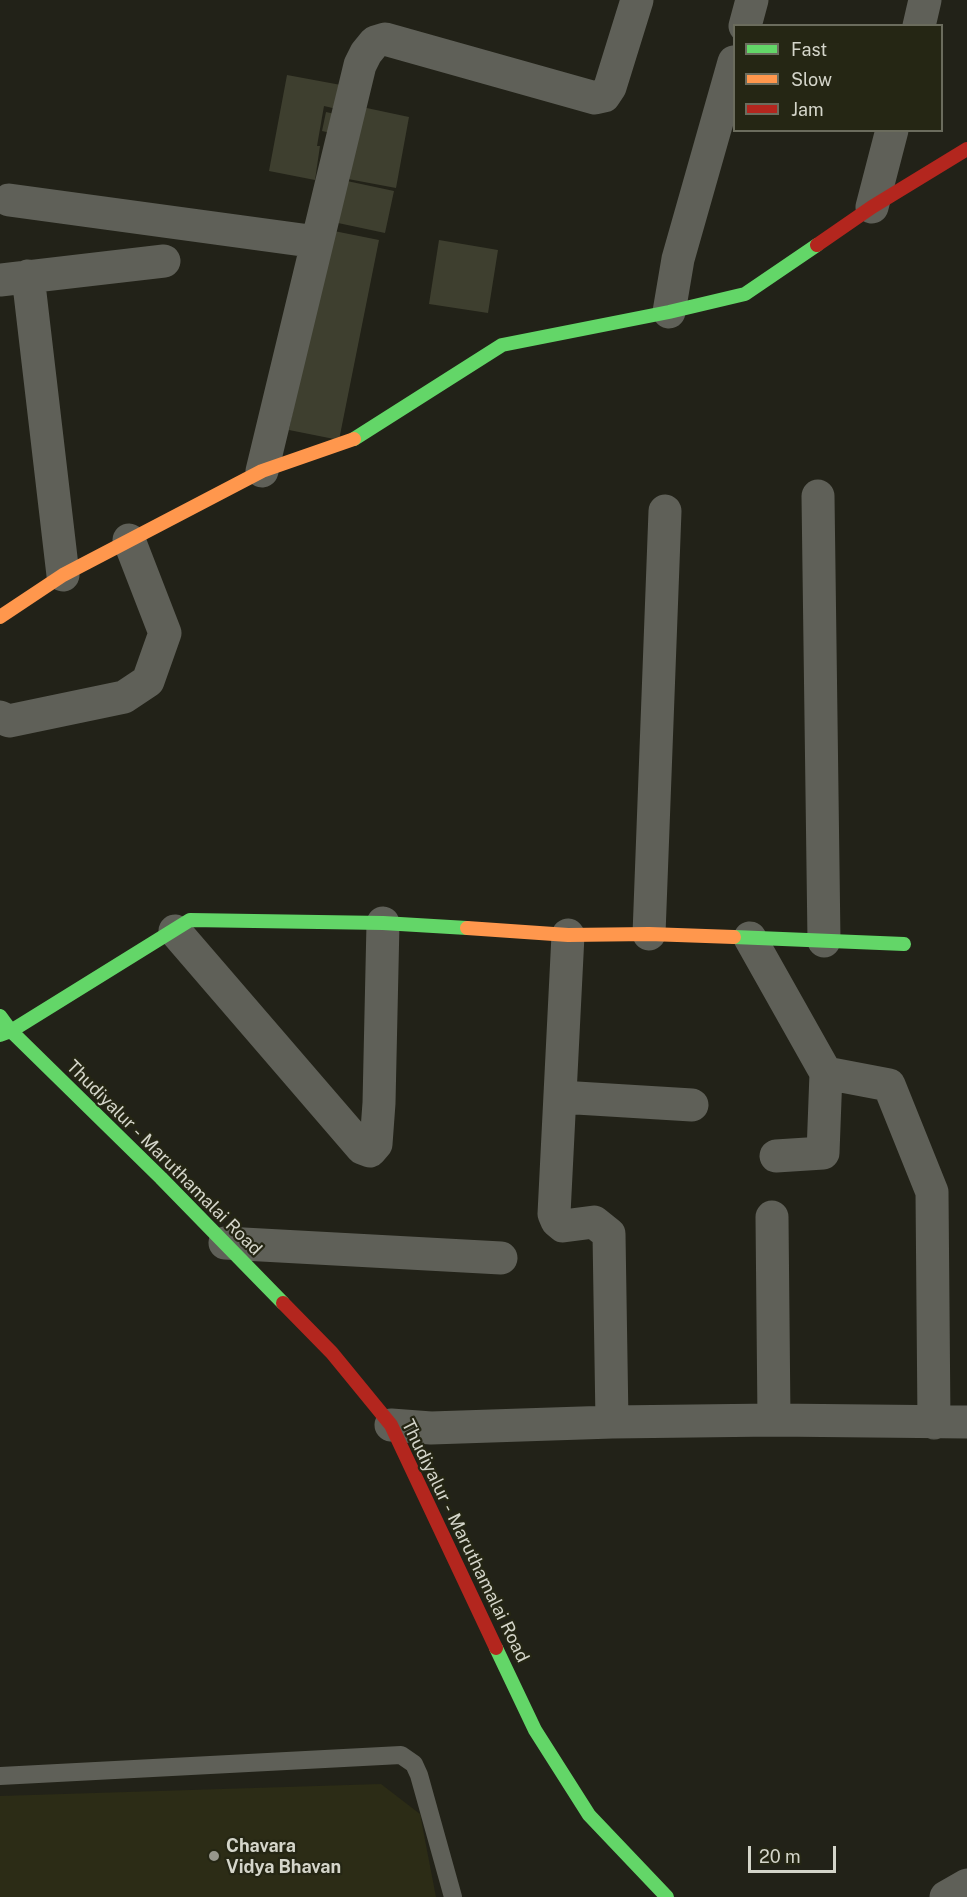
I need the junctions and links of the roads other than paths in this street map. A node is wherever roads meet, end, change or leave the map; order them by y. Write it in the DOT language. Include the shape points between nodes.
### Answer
graph roads {
  1 [pos="637,0"];
  2 [pos="752,0"];
  3 [pos="926,0"];
  4 [pos="746,24"];
  5 [pos="920,24"];
  6 [pos="733,70"];
  7 [pos="891,132"];
  8 [pos="967,149"];
  9 [pos="9,200"];
  10 [pos="872,207"];
  11 [pos="317,242"];
  12 [pos="164,261"];
  13 [pos="14,278"];
  14 [pos="669,312"];
  15 [pos="262,471"];
  16 [pos="818,496"];
  17 [pos="665,511"];
  18 [pos="129,540"];
  19 [pos="63,575"];
  20 [pos="0,617"];
  21 [pos="0,717"];
  22 [pos="383,923"];
  23 [pos="175,931"];
  24 [pos="649,934"];
  25 [pos="568,935"];
  26 [pos="750,938"];
  27 [pos="824,941"];
  28 [pos="904,944"];
  29 [pos="0,1016"];
  30 [pos="5,1033"];
  31 [pos="826,1073"];
  32 [pos="561,1097"];
  33 [pos="692,1105"];
  34 [pos="776,1156"];
  35 [pos="772,1217"];
  36 [pos="225,1243"];
  37 [pos="501,1258"];
  38 [pos="774,1420"];
  39 [pos="612,1422"];
  40 [pos="967,1422"];
  41 [pos="934,1423"];
  42 [pos="391,1425"];
  43 [pos="0,1776"];
  44 [pos="967,1885"];
  45 [pos="453,1897"];
  46 [pos="667,1897"];
  47 [pos="946,1897"];
  1 -- 11 [label="street" via="609,87 604,96 595,98 385,39 375,42 360,65"];
  2 -- 4 [label="street"];
  3 -- 5 [label="street"];
  6 -- 14 [label="street" via="678,259"];
  7 -- 10 [label="street"];
  8 -- 10 [label="street"];
  9 -- 11 [label="street"];
  10 -- 14 [label="street" via="745,294"];
  11 -- 15 [label="street"];
  12 -- 13 [label="street"];
  13 -- 19 [label="street"];
  14 -- 15 [label="street" via="502,345 353,440"];
  15 -- 18 [label="street"];
  16 -- 27 [label="street"];
  17 -- 24 [label="street"];
  18 -- 19 [label="street"];
  18 -- 21 [label="street" via="165,633 148,681 123,697 9,722"];
  19 -- 20 [label="street"];
  22 -- 23 [label="street" via="190,920"];
  22 -- 23 [label="street" via="379,1103 376,1144 370,1151 362,1148"];
  22 -- 25 [label="street"];
  23 -- 30 [label="street"];
  24 -- 25 [label="street"];
  24 -- 26 [label="street"];
  25 -- 32 [label="street"];
  26 -- 27 [label="street"];
  26 -- 31 [label="street"];
  27 -- 28 [label="street"];
  29 -- 30 [label="street, Thudiyalur - Maruthamalai Road"];
  30 -- 36 [label="street, Thudiyalur - Maruthamalai Road"];
  31 -- 34 [label="street" via="823,1153"];
  31 -- 41 [label="street" via="889,1085 932,1192"];
  32 -- 33 [label="street"];
  32 -- 39 [label="street" via="554,1214 562,1226 594,1222 609,1234"];
  35 -- 38 [label="street"];
  36 -- 37 [label="street"];
  36 -- 42 [label="street, Thudiyalur - Maruthamalai Road" via="332,1353"];
  38 -- 39 [label="street"];
  38 -- 41 [label="street"];
  39 -- 42 [label="street" via="431,1428"];
  40 -- 41 [label="street"];
  42 -- 46 [label="street, Thudiyalur - Maruthamalai Road" via="535,1730 589,1815"];
  43 -- 45 [label="lane" via="401,1755 414,1764 419,1775"];
  44 -- 47 [label="street"];
}
